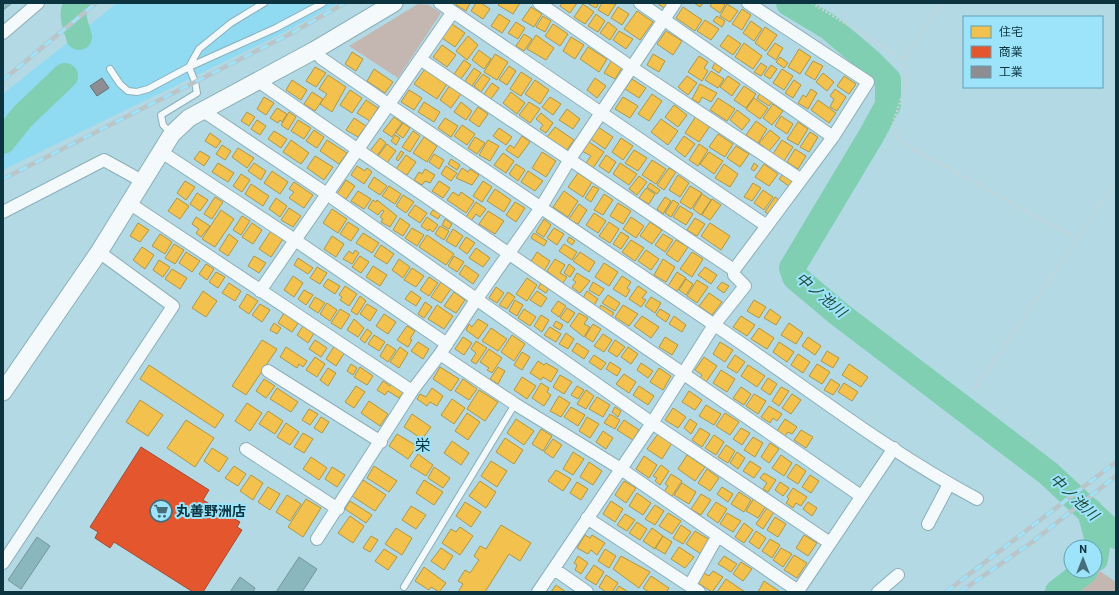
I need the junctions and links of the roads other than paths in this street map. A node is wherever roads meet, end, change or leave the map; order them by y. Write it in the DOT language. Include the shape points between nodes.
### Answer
graph roads {
  1 [pos="38,3"];
  2 [pos="264,3"];
  3 [pos="323,3"];
  4 [pos="394,3"];
  5 [pos="440,3"];
  6 [pos="539,3"];
  7 [pos="640,3"];
  8 [pos="675,3"];
  9 [pos="748,3"];
  10 [pos="452,13"];
  11 [pos="664,19"];
  12 [pos="3,33"];
  13 [pos="316,50"];
  14 [pos="420,59"];
  15 [pos="190,67"];
  16 [pos="631,67"];
  17 [pos="110,69"];
  18 [pos="258,81"];
  19 [pos="388,104"];
  20 [pos="203,111"];
  21 [pos="601,113"];
  22 [pos="172,134"];
  23 [pos="833,136"];
  24 [pos="357,150"];
  25 [pos="160,151"];
  26 [pos="570,159"];
  27 [pos="800,179"];
  28 [pos="142,181"];
  29 [pos="327,194"];
  30 [pos="129,203"];
  31 [pos="540,209"];
  32 [pos="3,212"];
  33 [pos="767,226"];
  34 [pos="295,240"];
  35 [pos="99,252"];
  36 [pos="509,254"];
  37 [pos="734,270"];
  38 [pos="260,292"];
  39 [pos="476,300"];
  40 [pos="714,325"];
  41 [pos="444,349"];
  42 [pos="268,371"];
  43 [pos="682,374"];
  44 [pos="412,391"];
  45 [pos="3,392"];
  46 [pos="515,404"];
  47 [pos="652,422"];
  48 [pos="381,442"];
  49 [pos="894,448"];
  50 [pos="246,449"];
  51 [pos="621,469"];
  52 [pos="950,484"];
  53 [pos="861,496"];
  54 [pos="977,499"];
  55 [pos="338,509"];
  56 [pos="587,518"];
  57 [pos="928,524"];
  58 [pos="717,537"];
  59 [pos="318,539"];
  60 [pos="830,543"];
  61 [pos="3,563"];
  62 [pos="554,569"];
  63 [pos="898,575"];
  64 [pos="404,586"];
  65 [pos="694,588"];
  66 [pos="538,592"];
  67 [pos="588,592"];
  68 [pos="878,592"];
  1 -- 12 [label="street"];
  2 -- 15 [label="lane" via="231,23 199,48"];
  3 -- 15 [label="lane" via="276,28"];
  4 -- 13 [label="street"];
  5 -- 10 [label="street"];
  6 -- 16 [label="street"];
  7 -- 11 [label="street"];
  8 -- 11 [label="street"];
  9 -- 23 [label="street" via="868,82"];
  10 -- 14 [label="street"];
  10 -- 21 [label="street"];
  11 -- 16 [label="street"];
  11 -- 23 [label="street"];
  13 -- 18 [label="street"];
  13 -- 19 [label="street" via="321,58"];
  14 -- 19 [label="street"];
  14 -- 26 [label="street"];
  15 -- 17 [label="lane" via="137,92 128,91"];
  15 -- 22 [label="lane" via="197,93 161,115 163,125"];
  16 -- 21 [label="street"];
  16 -- 27 [label="street"];
  18 -- 20 [label="street"];
  18 -- 24 [label="street"];
  19 -- 24 [label="street"];
  19 -- 31 [label="street"];
  20 -- 22 [label="street" via="190,118"];
  20 -- 29 [label="street"];
  21 -- 26 [label="street"];
  21 -- 33 [label="street"];
  22 -- 25 [label="street"];
  23 -- 27 [label="street"];
  24 -- 29 [label="street"];
  24 -- 36 [label="street"];
  25 -- 28 [label="street"];
  25 -- 34 [label="street"];
  26 -- 31 [label="street"];
  26 -- 37 [label="street"];
  27 -- 33 [label="street"];
  28 -- 30 [label="street"];
  28 -- 32 [label="street" via="104,160"];
  29 -- 34 [label="street"];
  29 -- 39 [label="street"];
  30 -- 35 [label="street"];
  30 -- 38 [label="street"];
  31 -- 36 [label="street"];
  31 -- 40 [label="street"];
  33 -- 37 [label="street"];
  34 -- 38 [label="street"];
  34 -- 41 [label="street"];
  35 -- 45 [label="street"];
  35 -- 61 [label="street" via="173,306"];
  36 -- 39 [label="street"];
  36 -- 43 [label="street"];
  37 -- 40 [label="street" via="734,275 745,286"];
  38 -- 44 [label="street"];
  39 -- 41 [label="street"];
  39 -- 47 [label="street"];
  40 -- 43 [label="street"];
  40 -- 49 [label="street"];
  41 -- 44 [label="street"];
  41 -- 46 [label="street"];
  42 -- 48 [label="street"];
  43 -- 47 [label="street"];
  43 -- 53 [label="street"];
  44 -- 48 [label="street"];
  46 -- 51 [label="street"];
  46 -- 64 [label="lane"];
  47 -- 51 [label="street"];
  47 -- 60 [label="street"];
  48 -- 55 [label="street"];
  49 -- 52 [label="street"];
  49 -- 53 [label="street"];
  50 -- 55 [label="street"];
  51 -- 56 [label="street"];
  51 -- 58 [label="street"];
  52 -- 54 [label="street"];
  52 -- 57 [label="street"];
  53 -- 60 [label="street"];
  55 -- 59 [label="street"];
  56 -- 62 [label="street"];
  56 -- 65 [label="street"];
  58 -- 60 [label="street" via="798,591"];
  58 -- 65 [label="street"];
  62 -- 66 [label="street"];
  62 -- 67 [label="street"];
  63 -- 68 [label="street"];
}
